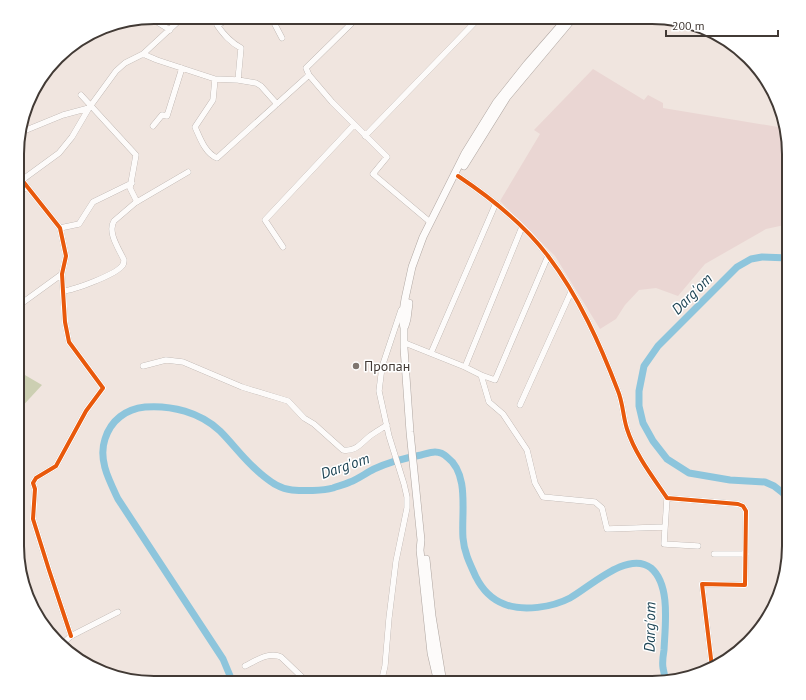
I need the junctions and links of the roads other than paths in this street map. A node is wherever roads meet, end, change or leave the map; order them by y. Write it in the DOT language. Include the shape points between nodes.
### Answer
graph roads {
  1 [pos="160,24"];
  2 [pos="176,24"];
  3 [pos="219,24"];
  4 [pos="275,24"];
  5 [pos="351,24"];
  6 [pos="473,24"];
  7 [pos="562,24"];
  8 [pos="568,24"];
  9 [pos="170,30"];
  10 [pos="282,38"];
  11 [pos="143,54"];
  12 [pos="182,68"];
  13 [pos="309,75"];
  14 [pos="215,79"];
  15 [pos="238,80"];
  16 [pos="81,95"];
  17 [pos="505,96"];
  18 [pos="277,104"];
  19 [pos="90,107"];
  20 [pos="354,125"];
  21 [pos="153,126"];
  22 [pos="26,130"];
  23 [pos="365,136"];
  24 [pos="188,172"];
  25 [pos="24,175"];
  26 [pos="458,176"];
  27 [pos="24,183"];
  28 [pos="132,183"];
  29 [pos="27,186"];
  30 [pos="24,189"];
  31 [pos="137,202"];
  32 [pos="496,204"];
  33 [pos="430,222"];
  34 [pos="522,227"];
  35 [pos="60,228"];
  36 [pos="283,247"];
  37 [pos="548,256"];
  38 [pos="62,274"];
  39 [pos="63,291"];
  40 [pos="571,292"];
  41 [pos="405,299"];
  42 [pos="24,302"];
  43 [pos="404,328"];
  44 [pos="405,343"];
  45 [pos="431,353"];
  46 [pos="143,366"];
  47 [pos="465,367"];
  48 [pos="481,375"];
  49 [pos="520,405"];
  50 [pos="386,425"];
  51 [pos="667,498"];
  52 [pos="665,527"];
  53 [pos="421,540"];
  54 [pos="698,546"];
  55 [pos="714,554"];
  56 [pos="746,554"];
  57 [pos="118,612"];
  58 [pos="71,636"];
  59 [pos="65,641"];
  60 [pos="711,662"];
  61 [pos="245,666"];
  62 [pos="300,676"];
  63 [pos="383,676"];
  64 [pos="436,676"];
  65 [pos="442,676"];
  1 -- 9 [label="street"];
  2 -- 9 [label="street"];
  3 -- 15 [label="street" via="217,25 226,38 241,48"];
  4 -- 10 [label="street"];
  5 -- 13 [label="street" via="306,68"];
  6 -- 23 [label="street"];
  7 -- 17 [label="main road"];
  8 -- 17 [label="main road"];
  9 -- 11 [label="street"];
  11 -- 12 [label="street"];
  11 -- 19 [label="street" via="116,71"];
  12 -- 14 [label="street"];
  12 -- 21 [label="street" via="167,116 162,115"];
  13 -- 18 [label="street"];
  13 -- 20 [label="street"];
  14 -- 15 [label="street"];
  14 -- 18 [label="street" via="213,100 195,127 204,147 217,158"];
  15 -- 18 [label="street" via="261,86"];
  16 -- 19 [label="street"];
  17 -- 26 [label="main road"];
  17 -- 33 [label="main road" via="465,153"];
  19 -- 22 [label="street"];
  19 -- 25 [label="street" via="59,153"];
  19 -- 28 [label="street" via="136,156"];
  20 -- 23 [label="street"];
  20 -- 36 [label="street" via="265,220"];
  23 -- 33 [label="street" via="387,157 373,174"];
  24 -- 31 [label="street"];
  26 -- 32 [label="street"];
  26 -- 43 [label="main road" via="425,244 413,280"];
  27 -- 29 [label="street"];
  28 -- 31 [label="street" via="130,188"];
  28 -- 35 [label="street" via="93,202 79,224"];
  29 -- 30 [label="street"];
  29 -- 35 [label="street"];
  31 -- 39 [label="street" via="112,224 112,232 124,260 121,268 93,283"];
  32 -- 34 [label="street"];
  32 -- 45 [label="street"];
  33 -- 41 [label="main road" via="412,267"];
  34 -- 37 [label="street"];
  34 -- 47 [label="street"];
  35 -- 38 [label="street" via="66,256"];
  37 -- 40 [label="street"];
  37 -- 48 [label="street" via="495,380"];
  38 -- 39 [label="street"];
  38 -- 42 [label="street"];
  39 -- 58 [label="street" via="69,342 103,388 86,411 56,466 36,478 33,483 33,519"];
  40 -- 49 [label="street"];
  40 -- 51 [label="street" via="584,311 619,393 627,430 642,461"];
  41 -- 43 [label="main road" via="402,318"];
  41 -- 50 [label="street" via="382,367 379,391"];
  43 -- 44 [label="main road"];
  44 -- 45 [label="street"];
  44 -- 53 [label="main road" via="410,432"];
  45 -- 47 [label="street"];
  46 -- 50 [label="street" via="166,360 183,362 242,387 288,402 343,450 355,449"];
  47 -- 48 [label="street"];
  48 -- 52 [label="street" via="489,402 503,414 527,450 535,483 543,497 595,502 602,508 607,529"];
  50 -- 63 [label="street" via="404,484 407,513 396,561"];
  51 -- 52 [label="street"];
  51 -- 56 [label="street" via="743,506 746,511"];
  52 -- 54 [label="street" via="664,544"];
  53 -- 64 [label="main road" via="427,622"];
  53 -- 65 [label="main road" via="425,549"];
  55 -- 56 [label="street"];
  56 -- 60 [label="street" via="745,585 702,584"];
  57 -- 58 [label="street"];
  58 -- 59 [label="street"];
  61 -- 62 [label="street" via="265,657 277,655"];
}
